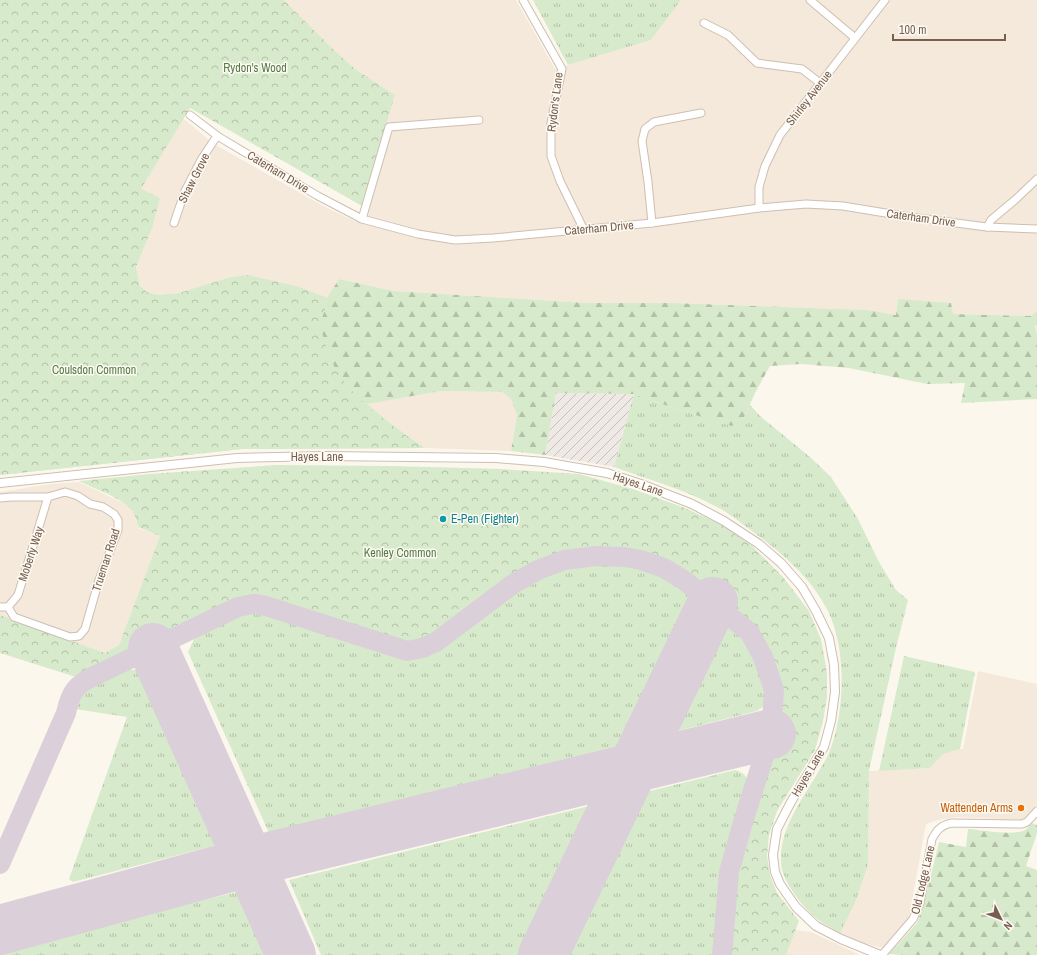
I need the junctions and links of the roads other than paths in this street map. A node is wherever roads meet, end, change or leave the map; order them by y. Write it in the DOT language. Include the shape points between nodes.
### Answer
graph roads {
  1 [pos="523,0"];
  2 [pos="810,0"];
  3 [pos="885,0"];
  4 [pos="704,23"];
  5 [pos="855,38"];
  6 [pos="820,83"];
  7 [pos="701,113"];
  8 [pos="190,115"];
  9 [pos="478,120"];
  10 [pos="218,136"];
  11 [pos="1037,179"];
  12 [pos="759,208"];
  13 [pos="362,219"];
  14 [pos="174,223"];
  15 [pos="652,223"];
  16 [pos="988,227"];
  17 [pos="1037,229"];
  18 [pos="584,230"];
  19 [pos="0,483"];
  20 [pos="48,497"];
  21 [pos="0,498"];
  22 [pos="8,607"];
  23 [pos="0,608"];
  24 [pos="1037,811"];
  25 [pos="881,955"];
  1 -- 18 [label="street, Rydon's Lane" via="562,69 551,123 551,156"];
  2 -- 5 [label="street"];
  3 -- 5 [label="street, Shirley Avenue"];
  4 -- 6 [label="street" via="728,35 757,63 802,69"];
  5 -- 6 [label="street, Shirley Avenue"];
  6 -- 12 [label="street, Shirley Avenue" via="780,135 765,166 759,187"];
  7 -- 15 [label="street" via="654,122 645,129 642,141"];
  8 -- 10 [label="street, Caterham Drive"];
  9 -- 13 [label="street" via="389,127"];
  10 -- 13 [label="street, Caterham Drive" via="318,196"];
  10 -- 14 [label="street, Shaw Grove" via="187,186"];
  11 -- 16 [label="street" via="991,220"];
  12 -- 15 [label="street, Caterham Drive"];
  12 -- 16 [label="street, Caterham Drive" via="806,204 843,206"];
  13 -- 18 [label="street, Caterham Drive" via="418,234 455,240"];
  15 -- 18 [label="street, Caterham Drive"];
  16 -- 17 [label="street, Caterham Drive"];
  19 -- 25 [label="street, Hayes Lane" via="237,458 496,458 544,462 607,473 692,504 724,521 782,563 802,587 829,638 834,665 835,692 824,748 777,829 773,855 775,872 796,907 816,926"];
  20 -- 21 [label="street"];
  20 -- 22 [label="street, Moberly Way" via="18,595"];
  20 -- 22 [label="street, Trueman Road" via="65,492 78,496 90,504 103,507 118,520 118,530 99,580 85,629 79,636 70,636 14,618"];
  22 -- 23 [label="street"];
  24 -- 25 [label="street, Old Lodge Lane" via="1022,824 962,822 943,825 936,831 914,919"];
}
